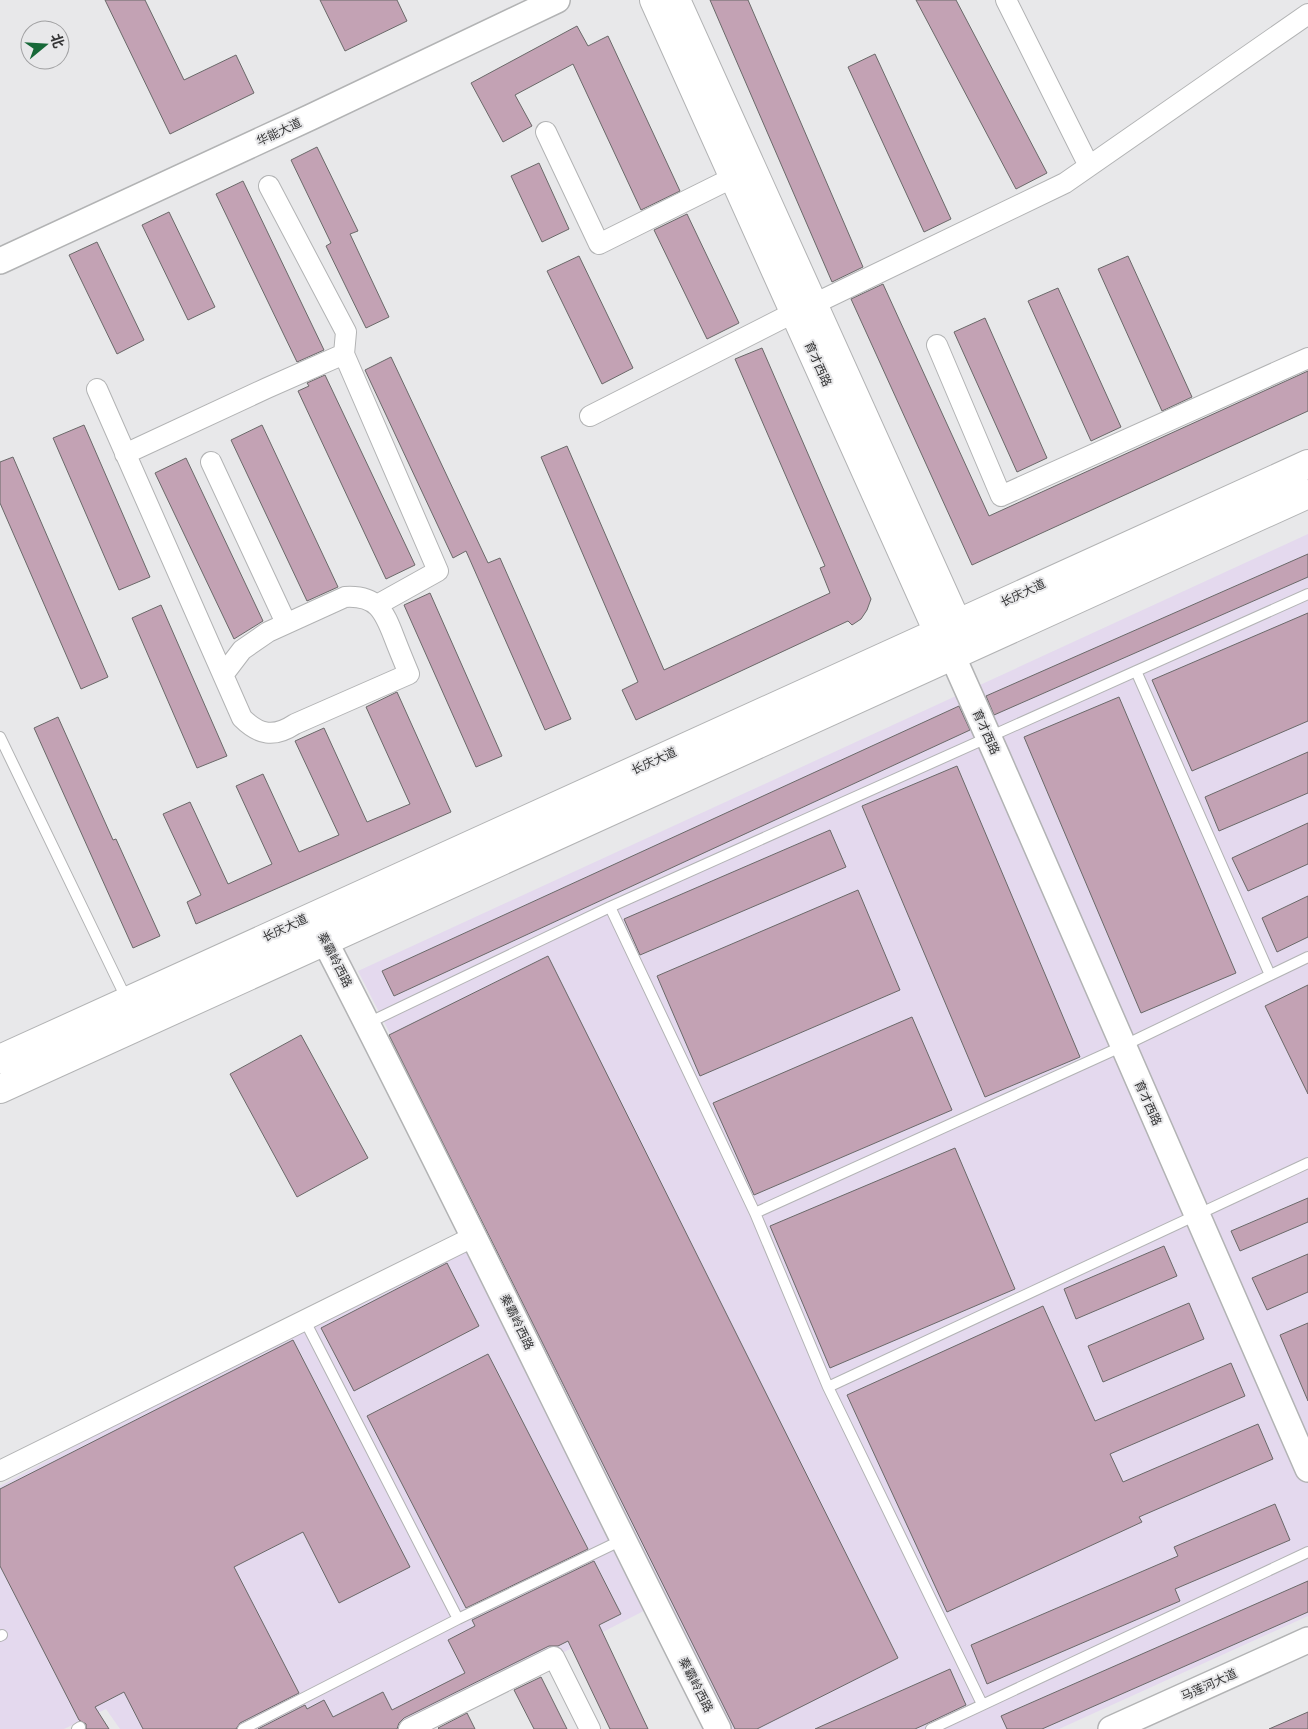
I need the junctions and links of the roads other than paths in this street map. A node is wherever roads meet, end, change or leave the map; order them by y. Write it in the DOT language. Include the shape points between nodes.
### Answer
graph roads {
  1 [pos="532,0"];
  2 [pos="557,0"];
  3 [pos="654,0"];
  4 [pos="676,0"];
  5 [pos="1006,0"];
  6 [pos="1308,14"];
  7 [pos="546,132"];
  8 [pos="1089,166"];
  9 [pos="734,177"];
  10 [pos="269,186"];
  11 [pos="0,250"];
  12 [pos="0,262"];
  13 [pos="804,308"];
  14 [pos="936,345"];
  15 [pos="344,354"];
  16 [pos="1308,358"];
  17 [pos="97,389"];
  18 [pos="590,416"];
  19 [pos="125,454"];
  20 [pos="211,462"];
  21 [pos="1308,464"];
  22 [pos="1308,494"];
  23 [pos="1308,594"];
  24 [pos="377,605"];
  25 [pos="286,624"];
  26 [pos="948,627"];
  27 [pos="959,653"];
  28 [pos="1136,671"];
  29 [pos="223,675"];
  30 [pos="995,734"];
  31 [pos="0,737"];
  32 [pos="610,907"];
  33 [pos="307,918"];
  34 [pos="320,943"];
  35 [pos="1308,957"];
  36 [pos="1270,975"];
  37 [pos="128,1001"];
  38 [pos="362,1026"];
  39 [pos="1130,1042"];
  40 [pos="0,1059"];
  41 [pos="0,1089"];
  42 [pos="1308,1163"];
  43 [pos="755,1213"];
  44 [pos="1204,1213"];
  45 [pos="470,1239"];
  46 [pos="305,1321"];
  47 [pos="828,1388"];
  48 [pos="1308,1431"];
  49 [pos="1308,1468"];
  50 [pos="0,1471"];
  51 [pos="617,1542"];
  52 [pos="1308,1552"];
  53 [pos="458,1619"];
  54 [pos="1308,1640"];
  55 [pos="1308,1656"];
  56 [pos="982,1704"];
  57 [pos="243,1729"];
  58 [pos="409,1729"];
  59 [pos="590,1729"];
  60 [pos="705,1729"];
  61 [pos="718,1729"];
  62 [pos="931,1729"];
  63 [pos="1111,1729"];
  64 [pos="1147,1729"];
  1 -- 11 [label="street, 华能大道"];
  2 -- 12 [label="street, 华能大道"];
  3 -- 9 [label="main road, 育才西路"];
  4 -- 13 [label="main road, 育才西路"];
  5 -- 8 [label="street"];
  6 -- 8 [label="street"];
  7 -- 9 [label="street" via="599,244"];
  8 -- 13 [label="street" via="1065,183"];
  9 -- 13 [label="main road, 育才西路"];
  10 -- 15 [label="street" via="346,332"];
  13 -- 18 [label="street"];
  13 -- 26 [label="main road, 育才西路"];
  14 -- 16 [label="street" via="1001,496"];
  15 -- 19 [label="street"];
  15 -- 24 [label="street" via="438,571"];
  17 -- 19 [label="street"];
  19 -- 29 [label="street"];
  20 -- 25 [label="street"];
  21 -- 26 [label="main road, 长庆大道"];
  22 -- 27 [label="main road"];
  23 -- 28 [label="lane"];
  24 -- 25 [label="street" via="356,596 345,597"];
  24 -- 29 [label="street" via="384,613 409,674 285,731 261,732 250,727 242,718"];
  25 -- 29 [label="street" via="242,650"];
  26 -- 27 [label="street, 育才西路"];
  26 -- 33 [label="main road, 长庆大道"];
  27 -- 30 [label="street, 育才西路"];
  27 -- 34 [label="main road"];
  28 -- 30 [label="lane"];
  28 -- 36 [label="lane"];
  30 -- 32 [label="lane"];
  30 -- 39 [label="street, 育才西路"];
  31 -- 37 [label="lane"];
  32 -- 38 [label="lane"];
  32 -- 43 [label="lane"];
  33 -- 34 [label="street, 秦霸岭西路"];
  33 -- 37 [label="main road, 长庆大道"];
  34 -- 38 [label="street, 秦霸岭西路"];
  34 -- 41 [label="main road"];
  35 -- 36 [label="lane"];
  36 -- 39 [label="lane"];
  37 -- 40 [label="main road, 长庆大道"];
  38 -- 45 [label="street, 秦霸岭西路"];
  39 -- 43 [label="lane"];
  39 -- 44 [label="street, 育才西路"];
  42 -- 44 [label="lane"];
  43 -- 47 [label="lane"];
  44 -- 47 [label="lane"];
  44 -- 48 [label="street, 育才西路"];
  44 -- 49 [label="street, 育才西路"];
  45 -- 46 [label="street"];
  45 -- 51 [label="street, 秦霸岭西路"];
  46 -- 50 [label="street"];
  46 -- 53 [label="lane"];
  47 -- 56 [label="lane"];
  51 -- 53 [label="lane"];
  51 -- 60 [label="street, 秦霸岭西路"];
  51 -- 61 [label="street, 秦霸岭西路"];
  52 -- 56 [label="lane"];
  53 -- 57 [label="lane"];
  54 -- 63 [label="street, 马莲河大道"];
  55 -- 64 [label="street, 马莲河大道"];
  56 -- 62 [label="lane"];
  58 -- 59 [label="street" via="554,1657"];
}
